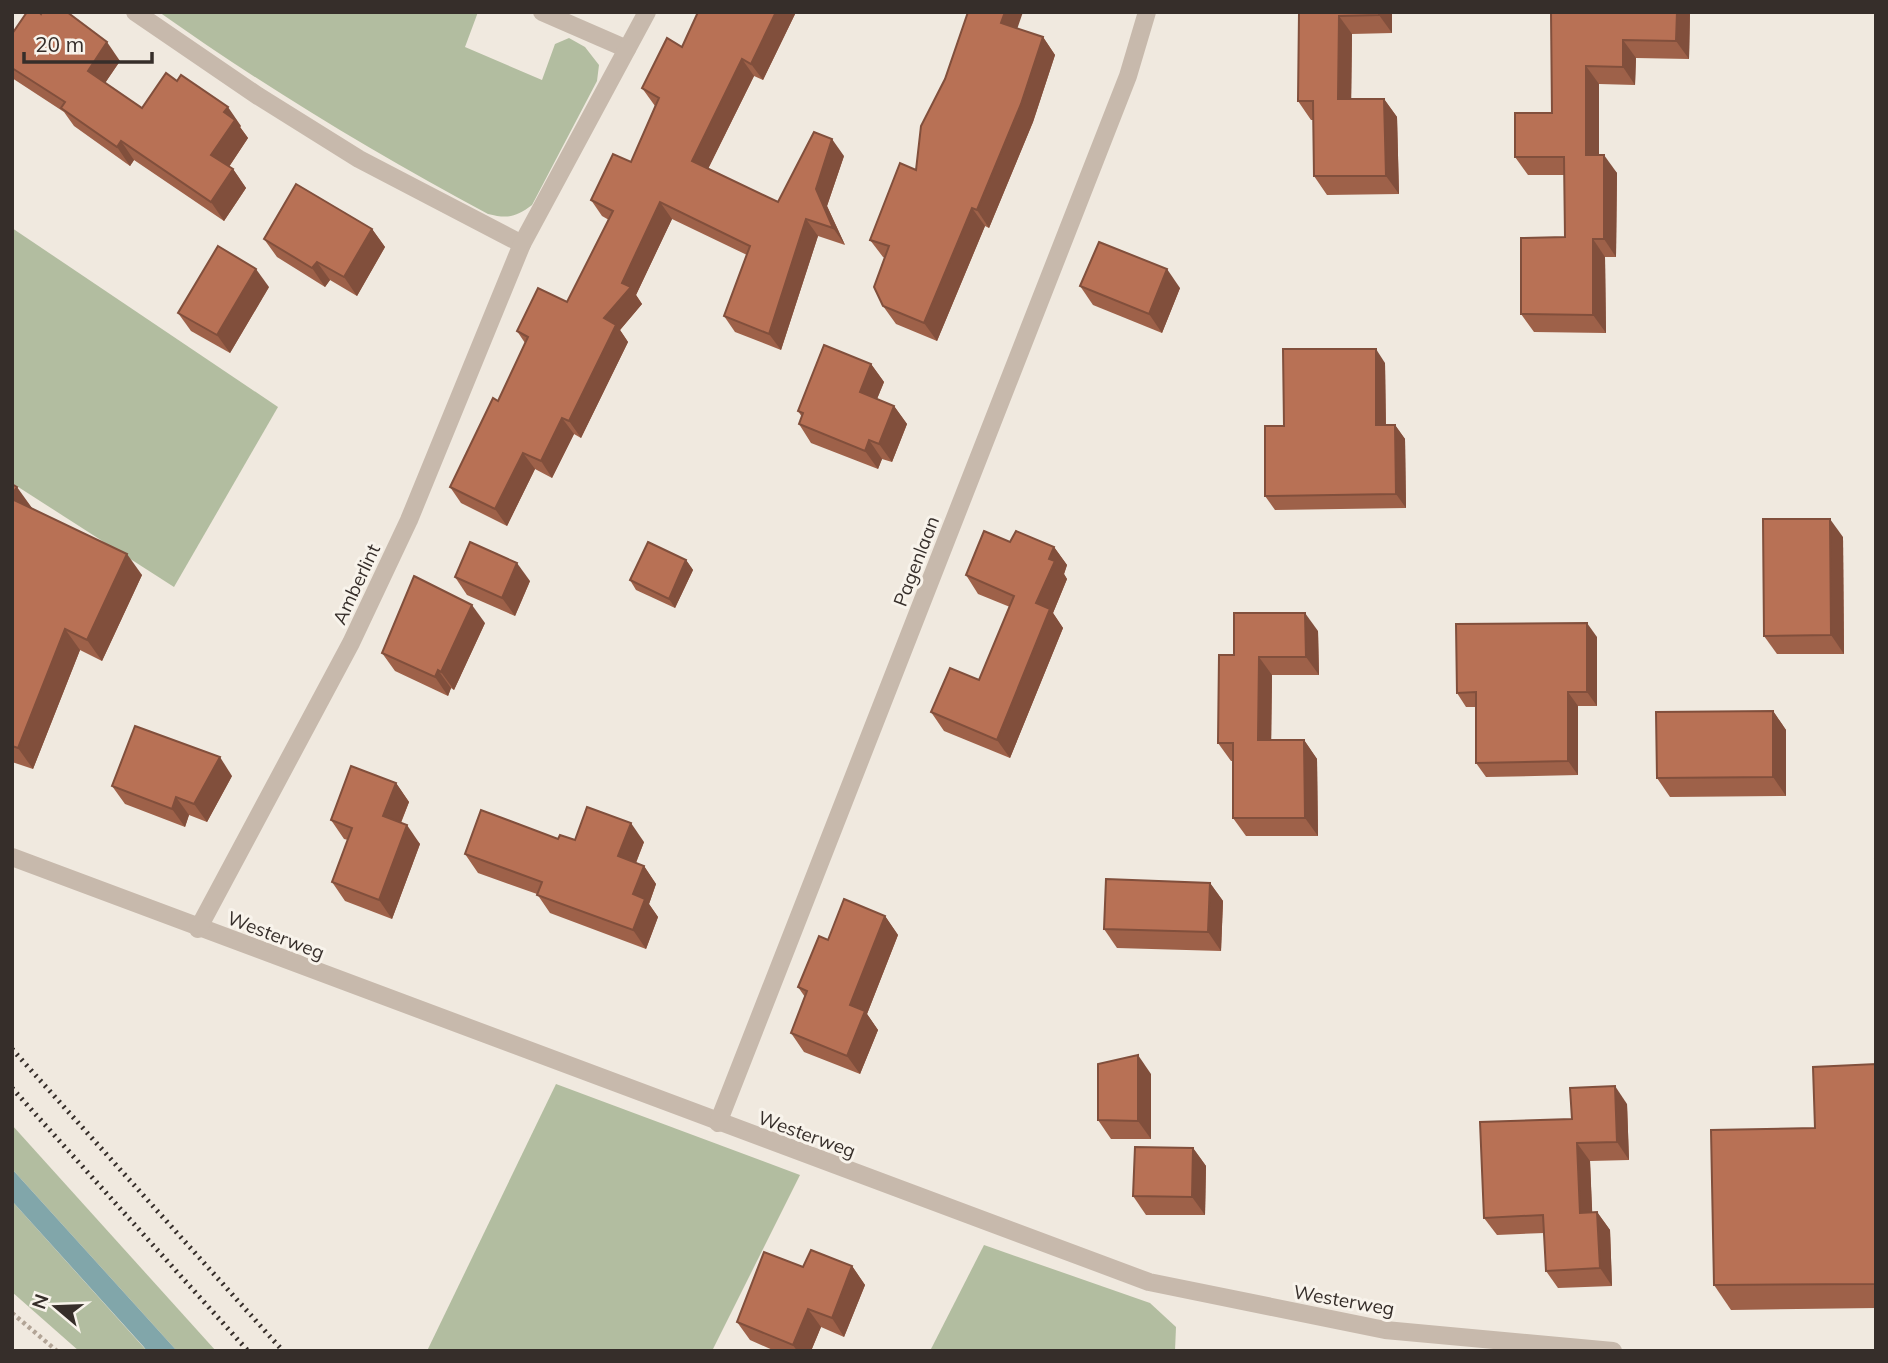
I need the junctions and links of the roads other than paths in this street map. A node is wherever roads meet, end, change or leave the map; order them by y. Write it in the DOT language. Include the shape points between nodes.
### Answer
graph roads {
  1 [pos="135,12"];
  2 [pos="542,12"];
  3 [pos="647,12"];
  4 [pos="1147,12"];
  5 [pos="627,49"];
  6 [pos="522,244"];
  7 [pos="12,857"];
  8 [pos="198,929"];
  9 [pos="718,1123"];
  10 [pos="1613,1351"];
  1 -- 6 [label="street" via="359,159"];
  2 -- 5 [label="street"];
  3 -- 5 [label="street, Amberlint"];
  4 -- 9 [label="street, Pagenlaan" via="1128,76"];
  5 -- 6 [label="street, Amberlint"];
  6 -- 8 [label="street, Amberlint" via="380,582"];
  7 -- 8 [label="street, Westerweg"];
  8 -- 9 [label="street, Westerweg"];
  9 -- 10 [label="street, Westerweg" via="1149,1282 1385,1330"];
}
